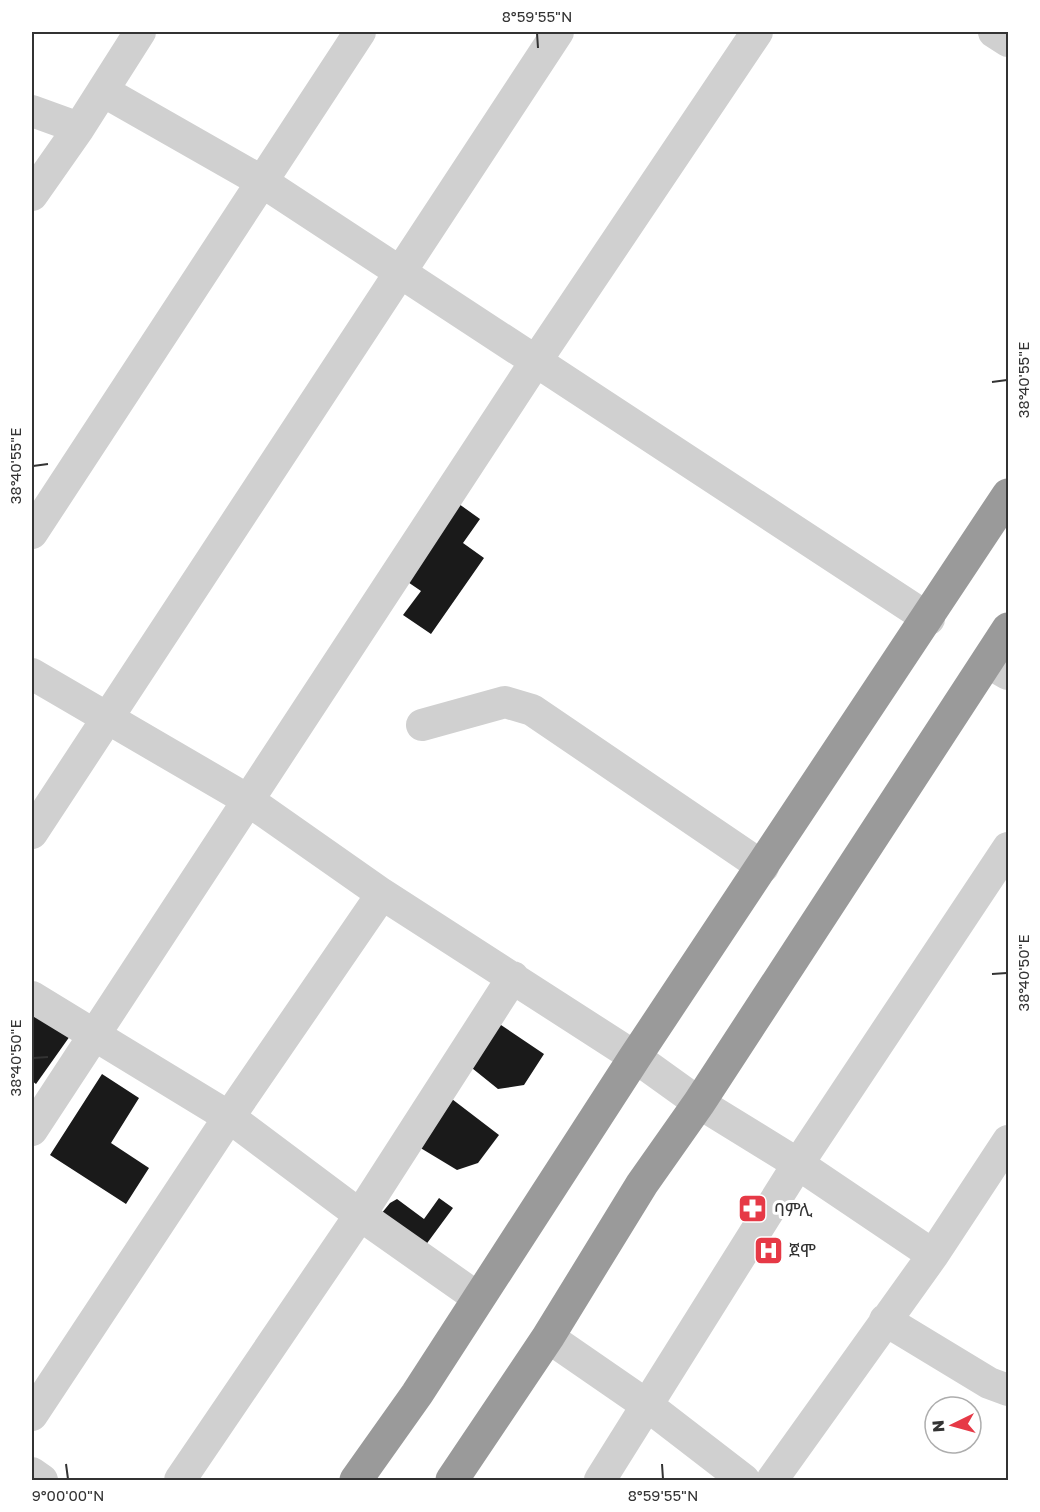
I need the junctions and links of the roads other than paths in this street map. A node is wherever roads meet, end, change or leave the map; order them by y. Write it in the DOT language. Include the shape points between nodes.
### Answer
graph roads {
  1 [pos="140,32"];
  2 [pos="360,32"];
  3 [pos="558,32"];
  4 [pos="757,32"];
  5 [pos="994,32"];
  6 [pos="1008,41"];
  7 [pos="103,91"];
  8 [pos="32,111"];
  9 [pos="79,128"];
  10 [pos="261,181"];
  11 [pos="32,195"];
  12 [pos="402,272"];
  13 [pos="536,361"];
  14 [pos="1008,495"];
  15 [pos="32,532"];
  16 [pos="929,619"];
  17 [pos="1008,629"];
  18 [pos="998,668"];
  19 [pos="32,674"];
  20 [pos="108,717"];
  21 [pos="422,726"];
  22 [pos="248,800"];
  23 [pos="32,833"];
  24 [pos="1008,848"];
  25 [pos="763,867"];
  26 [pos="382,894"];
  27 [pos="513,977"];
  28 [pos="32,997"];
  29 [pos="95,1035"];
  30 [pos="635,1057"];
  31 [pos="699,1103"];
  32 [pos="229,1117"];
  33 [pos="32,1130"];
  34 [pos="1008,1141"];
  35 [pos="798,1164"];
  36 [pos="360,1215"];
  37 [pos="933,1255"];
  38 [pos="478,1298"];
  39 [pos="885,1320"];
  40 [pos="548,1337"];
  41 [pos="1008,1390"];
  42 [pos="648,1406"];
  43 [pos="32,1415"];
  44 [pos="32,1473"];
  45 [pos="42,1480"];
  46 [pos="180,1480"];
  47 [pos="356,1480"];
  48 [pos="452,1480"];
  49 [pos="600,1480"];
  50 [pos="744,1480"];
  51 [pos="772,1480"];
  1 -- 7 [label="street"];
  2 -- 10 [label="street"];
  3 -- 12 [label="street"];
  4 -- 13 [label="street"];
  5 -- 6 [label="street"];
  7 -- 9 [label="street"];
  7 -- 10 [label="street"];
  8 -- 9 [label="street"];
  9 -- 11 [label="street"];
  10 -- 12 [label="street"];
  10 -- 15 [label="street"];
  12 -- 13 [label="street"];
  12 -- 20 [label="street"];
  13 -- 16 [label="street"];
  13 -- 22 [label="street"];
  14 -- 16 [label="highway"];
  16 -- 25 [label="highway"];
  17 -- 18 [label="highway"];
  18 -- 31 [label="highway"];
  19 -- 20 [label="street"];
  20 -- 22 [label="street"];
  20 -- 23 [label="street"];
  21 -- 25 [label="street" via="505,702 532,710"];
  22 -- 26 [label="street"];
  22 -- 29 [label="street"];
  24 -- 35 [label="street"];
  25 -- 30 [label="highway"];
  26 -- 27 [label="street"];
  26 -- 32 [label="street"];
  27 -- 30 [label="street"];
  27 -- 36 [label="street"];
  28 -- 29 [label="street"];
  29 -- 32 [label="street"];
  29 -- 33 [label="street"];
  30 -- 31 [label="street"];
  30 -- 38 [label="highway"];
  31 -- 35 [label="street"];
  31 -- 40 [label="highway" via="642,1184"];
  32 -- 36 [label="street"];
  32 -- 43 [label="street"];
  34 -- 37 [label="street"];
  35 -- 37 [label="street"];
  35 -- 42 [label="street"];
  36 -- 38 [label="street"];
  36 -- 46 [label="street"];
  37 -- 39 [label="street"];
  38 -- 47 [label="highway"];
  39 -- 41 [label="street" via="989,1383"];
  39 -- 51 [label="street"];
  40 -- 42 [label="street"];
  40 -- 48 [label="highway"];
  42 -- 49 [label="street"];
  42 -- 50 [label="street"];
  44 -- 45 [label="street"];
}
